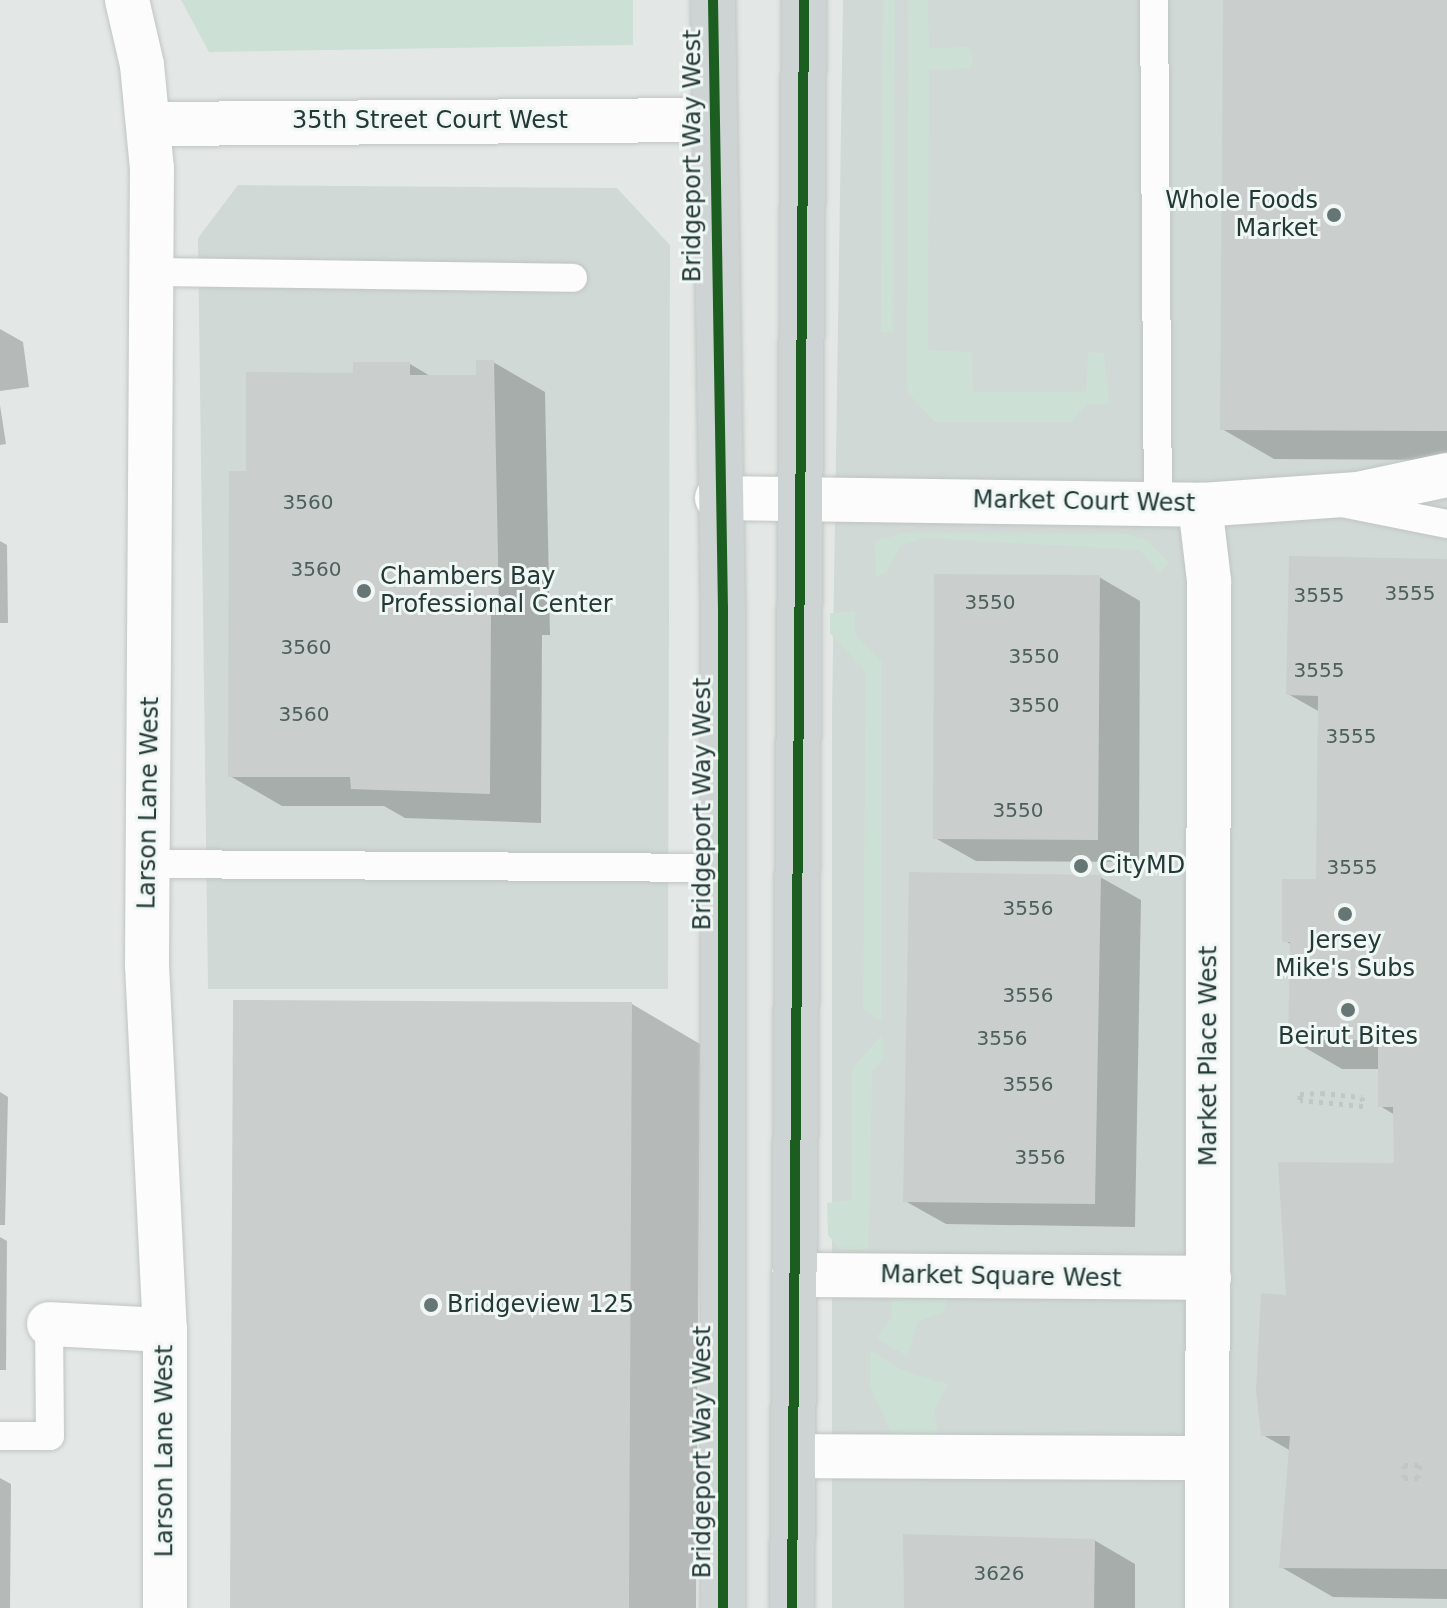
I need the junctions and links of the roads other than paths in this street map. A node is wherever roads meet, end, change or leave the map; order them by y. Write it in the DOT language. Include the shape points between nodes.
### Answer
graph roads {
  1 [pos="127,0"];
  2 [pos="713,0"];
  3 [pos="804,0"];
  4 [pos="1154,0"];
  5 [pos="712,120"];
  6 [pos="149,124"];
  7 [pos="154,272"];
  8 [pos="573,278"];
  9 [pos="1447,475"];
  10 [pos="1321,497"];
  11 [pos="717,498"];
  12 [pos="800,499"];
  13 [pos="1158,505"];
  14 [pos="1200,505"];
  15 [pos="1447,524"];
  16 [pos="149,864"];
  17 [pos="723,868"];
  18 [pos="794,1275"];
  19 [pos="1209,1278"];
  20 [pos="49,1324"];
  21 [pos="165,1330"];
  22 [pos="0,1436"];
  23 [pos="793,1456"];
  24 [pos="1207,1458"];
  25 [pos="165,1608"];
  26 [pos="723,1608"];
  27 [pos="792,1608"];
  28 [pos="1207,1608"];
  1 -- 6 [label="street, Larson Lane West"];
  2 -- 5 [label="main road, Bridgeport Way West"];
  3 -- 12 [label="main road"];
  4 -- 13 [label="lane"];
  5 -- 6 [label="street, 35th Street Court West"];
  5 -- 11 [label="main road, Bridgeport Way West"];
  6 -- 7 [label="street, Larson Lane West"];
  7 -- 8 [label="lane"];
  7 -- 16 [label="street, Larson Lane West"];
  9 -- 10 [label="street, Market Court West"];
  10 -- 14 [label="street, Market Court West"];
  10 -- 15 [label="lane"];
  11 -- 12 [label="street, Market Court West"];
  11 -- 17 [label="main road, Bridgeport Way West"];
  12 -- 13 [label="street, Market Court West"];
  12 -- 18 [label="main road"];
  13 -- 14 [label="street, Market Court West"];
  14 -- 19 [label="street, Market Place West" via="1209,581"];
  16 -- 17 [label="lane"];
  16 -- 21 [label="street, Larson Lane West"];
  17 -- 26 [label="main road, Bridgeport Way West"];
  18 -- 19 [label="street, Market Square West"];
  18 -- 23 [label="main road"];
  19 -- 24 [label="street, Market Place West"];
  20 -- 21 [label="street"];
  20 -- 22 [label="lane" via="50,1436"];
  21 -- 25 [label="street, Larson Lane West"];
  23 -- 24 [label="street"];
  23 -- 27 [label="main road"];
  24 -- 28 [label="street, Market Place West"];
}
